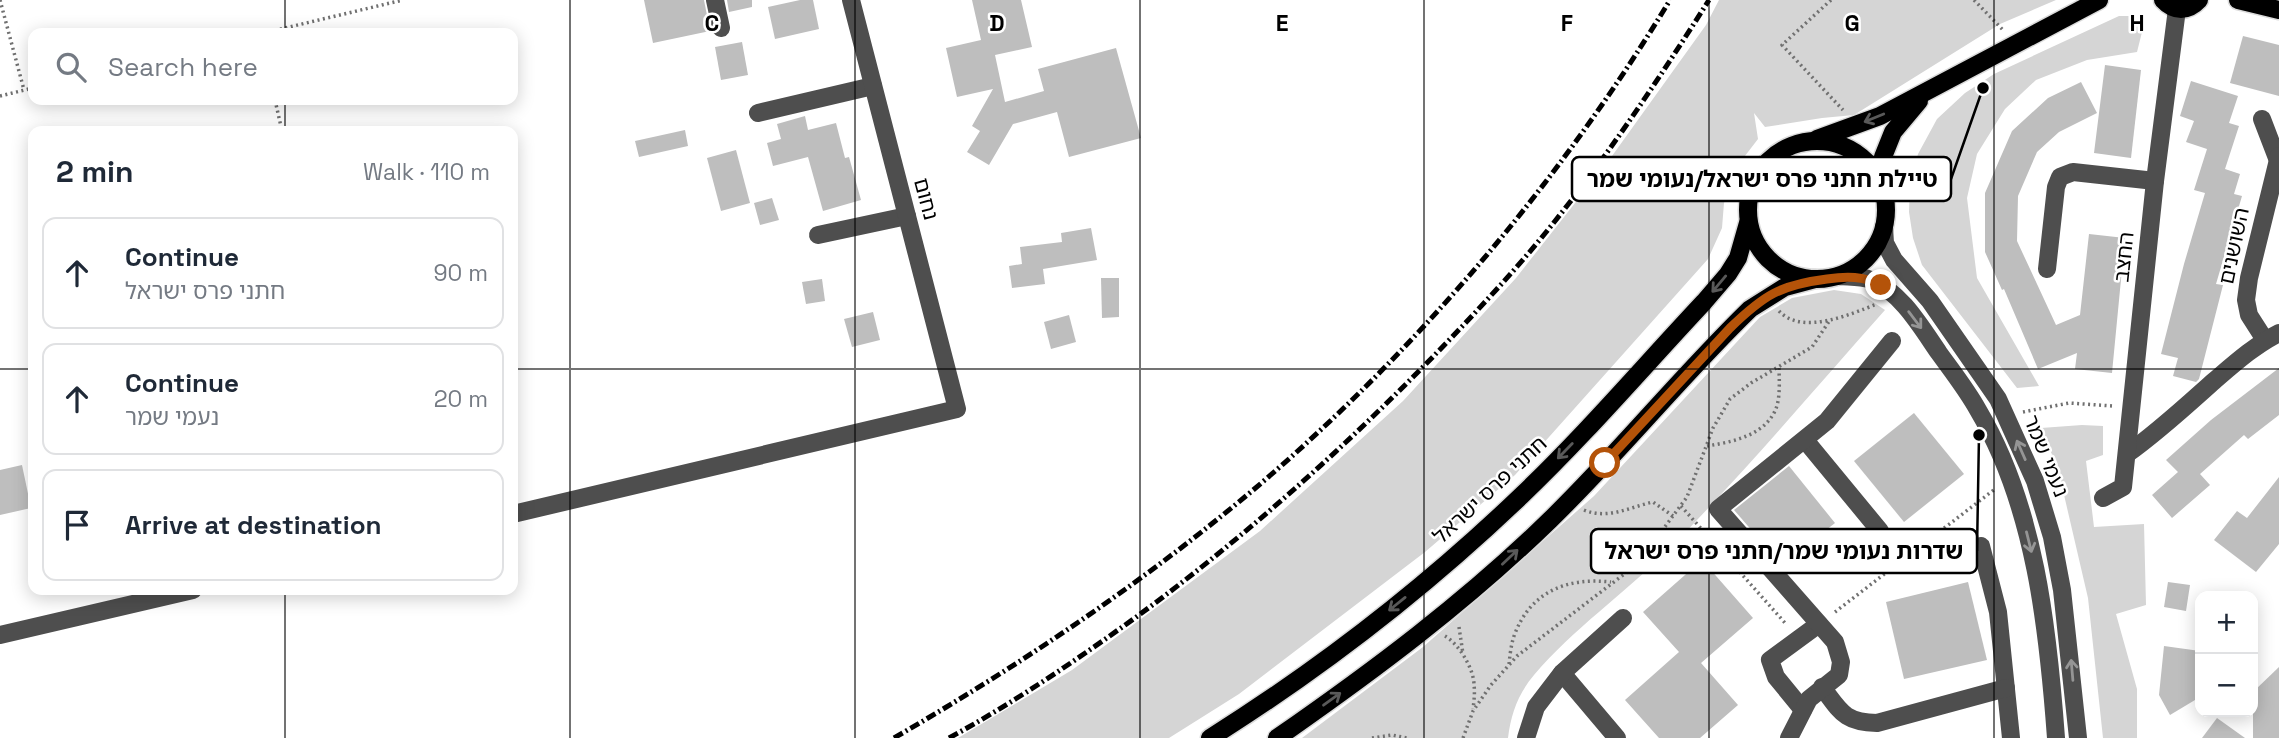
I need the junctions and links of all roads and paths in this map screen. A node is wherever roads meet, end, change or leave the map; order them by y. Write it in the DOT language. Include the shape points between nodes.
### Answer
graph roads {
  1 [pos="0,0"];
  2 [pos="403,0"];
  3 [pos="715,0"];
  4 [pos="851,0"];
  5 [pos="1831,0"];
  6 [pos="1974,0"];
  7 [pos="2099,0"];
  8 [pos="2199,0"];
  9 [pos="2238,0"];
  10 [pos="2169,5"];
  11 [pos="2279,9"];
  12 [pos="285,28"];
  13 [pos="721,28"];
  14 [pos="2015,43"];
  15 [pos="1956,74"];
  16 [pos="873,86"];
  17 [pos="28,89"];
  18 [pos="24,90"];
  19 [pos="0,96"];
  20 [pos="276,105"];
  21 [pos="758,113"];
  22 [pos="2262,119"];
  23 [pos="1857,125"];
  24 [pos="281,126"];
  25 [pos="1808,142"];
  26 [pos="2278,157"];
  27 [pos="2155,181"];
  28 [pos="1883,188"];
  29 [pos="907,216"];
  30 [pos="1748,223"];
  31 [pos="1884,227"];
  32 [pos="818,235"];
  33 [pos="2047,270"];
  34 [pos="1839,276"];
  35 [pos="1815,279"];
  36 [pos="1895,297"];
  37 [pos="1767,298"];
  38 [pos="1830,320"];
  39 [pos="2272,336"];
  40 [pos="1892,341"];
  41 [pos="1779,365"];
  42 [pos="2132,407"];
  43 [pos="2007,419"];
  44 [pos="1805,440"];
  45 [pos="1707,446"];
  46 [pos="2127,454"];
  47 [pos="2010,478"];
  48 [pos="2103,498"];
  49 [pos="1569,501"];
  50 [pos="1681,506"];
  51 [pos="518,513"];
  52 [pos="1673,516"];
  53 [pos="1880,531"];
  54 [pos="1981,545"];
  55 [pos="1613,582"];
  56 [pos="172,595"];
  57 [pos="1623,618"];
  58 [pos="1819,624"];
  59 [pos="1424,629"];
  60 [pos="0,635"];
  61 [pos="1799,639"];
  62 [pos="1508,666"];
  63 [pos="1562,673"];
  64 [pos="1822,687"];
  65 [pos="2006,688"];
  66 [pos="1803,710"];
  67 [pos="1473,711"];
  68 [pos="1210,738"];
  69 [pos="1277,738"];
  70 [pos="1373,738"];
  71 [pos="1407,738"];
  72 [pos="1463,738"];
  73 [pos="1526,738"];
  74 [pos="1617,738"];
  75 [pos="1789,738"];
  76 [pos="2011,738"];
  77 [pos="2056,738"];
  78 [pos="2078,738"];
  1 -- 18 [label="path"];
  2 -- 12 [label="path"];
  3 -- 13 [label="street"];
  4 -- 16 [label="street, נחום"];
  5 -- 23 [label="path" via="1782,45"];
  6 -- 14 [label="path"];
  7 -- 14 [label="main road"];
  8 -- 10 [label="main road" via="2187,9"];
  9 -- 11 [label="main road"];
  10 -- 27 [label="street, החצב"];
  14 -- 15 [label="main road"];
  15 -- 23 [label="main road, one-way"];
  15 -- 28 [label="main road" via="1928,92 1893,132 1883,157"];
  16 -- 21 [label="street"];
  16 -- 29 [label="street, נחום"];
  17 -- 18 [label="path"];
  18 -- 19 [label="path"];
  20 -- 24 [label="path"];
  22 -- 26 [label="street"];
  23 -- 25 [label="main road"];
  25 -- 28 [label="main road" via="1838,144 1857,154 1873,169"];
  25 -- 30 [label="main road" via="1777,154 1762,167 1752,184"];
  26 -- 39 [label="street, השושנים" via="2246,300 2249,315"];
  27 -- 33 [label="street" via="2073,172 2060,177"];
  27 -- 42 [label="street, החצב"];
  28 -- 31 [label="main road"];
  29 -- 32 [label="street"];
  29 -- 51 [label="street, נחום" via="957,409"];
  30 -- 35 [label="main road" via="1765,257 1797,277"];
  30 -- 68 [label="main road, חתני פרס ישראל, one-way" via="1728,274 1475,540 1371,625"];
  31 -- 34 [label="main road" via="1867,257"];
  31 -- 43 [label="street, נעמי שמר" via="1885,243 1894,260 1930,301"];
  34 -- 35 [label="main road"];
  34 -- 36 [label="street, נעמי שמר" via="1868,279"];
  35 -- 37 [label="main road" via="1785,287"];
  36 -- 38 [label="path"];
  36 -- 47 [label="street, נעמי שמר, one-way" via="1913,315 1979,410"];
  37 -- 38 [label="path" via="1784,316 1803,323"];
  37 -- 49 [label="main road" via="1730,328"];
  38 -- 41 [label="path" via="1812,347"];
  39 -- 46 [label="street, השושנים"];
  40 -- 44 [label="street" via="1827,421"];
  41 -- 45 [label="path" via="1730,399"];
  41 -- 45 [label="path" via="1775,411 1760,429"];
  42 -- 43 [label="path" via="2069,403"];
  42 -- 46 [label="street, החצב"];
  78 -- 43 [label="street, נעמי שמר, one-way" via="2070,643 2052,537 2035,481"];
  44 -- 53 [label="street"];
  44 -- 58 [label="street" via="1718,509"];
  45 -- 50 [label="path"];
  46 -- 48 [label="street, החצב" via="2123,487"];
  47 -- 58 [label="path"];
  47 -- 77 [label="street, נעמי שמר, one-way" via="2040,594"];
  49 -- 52 [label="path" via="1600,514 1653,502"];
  59 -- 49 [label="main road, one-way"];
  50 -- 52 [label="path"];
  50 -- 61 [label="path"];
  52 -- 55 [label="path" via="1627,572"];
  54 -- 65 [label="street" via="1998,612"];
  55 -- 62 [label="path"];
  55 -- 62 [label="path" via="1577,582 1543,594 1514,636"];
  56 -- 60 [label="street"];
  57 -- 63 [label="street"];
  58 -- 61 [label="street"];
  58 -- 64 [label="street" via="1835,642 1841,662 1839,675"];
  59 -- 67 [label="path" via="1450,638 1464,656 1475,682"];
  69 -- 59 [label="main road, one-way"];
  61 -- 66 [label="street" via="1770,660 1776,677"];
  62 -- 67 [label="path"];
  63 -- 73 [label="street" via="1536,707"];
  63 -- 74 [label="street"];
  64 -- 65 [label="street" via="1843,715 1858,723 1877,723"];
  64 -- 66 [label="street"];
  65 -- 76 [label="street"];
  66 -- 75 [label="street"];
  67 -- 72 [label="path"];
  70 -- 71 [label="path"];
}
